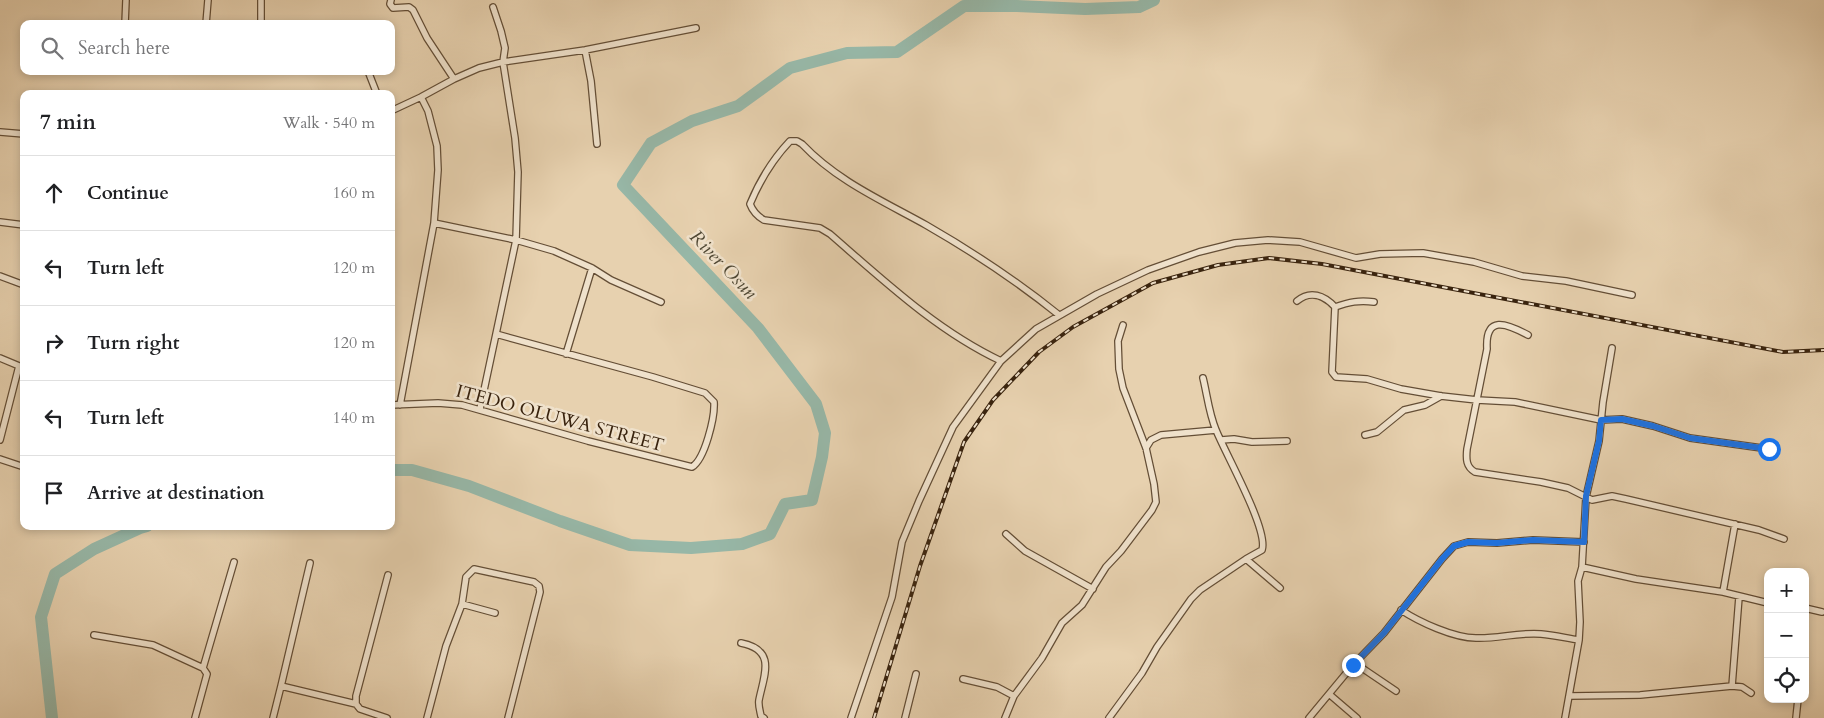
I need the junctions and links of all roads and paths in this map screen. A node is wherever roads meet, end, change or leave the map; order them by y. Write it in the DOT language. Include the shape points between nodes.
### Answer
graph roads {
  1 [pos="126,0"];
  2 [pos="208,0"];
  3 [pos="261,0"];
  4 [pos="391,0"];
  5 [pos="493,7"];
  6 [pos="125,20"];
  7 [pos="206,20"];
  8 [pos="261,20"];
  9 [pos="696,28"];
  10 [pos="585,50"];
  11 [pos="503,62"];
  12 [pos="370,75"];
  13 [pos="454,79"];
  14 [pos="375,90"];
  15 [pos="421,97"];
  16 [pos="395,108"];
  17 [pos="0,132"];
  18 [pos="20,134"];
  19 [pos="597,144"];
  20 [pos="0,222"];
  21 [pos="434,223"];
  22 [pos="20,224"];
  23 [pos="516,240"];
  24 [pos="592,268"];
  25 [pos="0,276"];
  26 [pos="20,284"];
  27 [pos="1632,295"];
  28 [pos="661,302"];
  29 [pos="1297,302"];
  30 [pos="1374,302"];
  31 [pos="1335,307"];
  32 [pos="1059,316"];
  33 [pos="1123,325"];
  34 [pos="496,334"];
  35 [pos="1528,335"];
  36 [pos="1612,348"];
  37 [pos="566,354"];
  38 [pos="0,358"];
  39 [pos="1001,361"];
  40 [pos="20,366"];
  41 [pos="20,374"];
  42 [pos="1203,378"];
  43 [pos="1441,396"];
  44 [pos="1477,400"];
  45 [pos="395,404"];
  46 [pos="400,405"];
  47 [pos="480,409"];
  48 [pos="1601,420"];
  49 [pos="1216,430"];
  50 [pos="1365,435"];
  51 [pos="0,440"];
  52 [pos="1221,440"];
  53 [pos="1287,440"];
  54 [pos="1146,448"];
  55 [pos="1769,449"];
  56 [pos="0,459"];
  57 [pos="20,466"];
  58 [pos="1586,496"];
  59 [pos="1735,524"];
  60 [pos="1006,534"];
  61 [pos="1784,539"];
  62 [pos="1584,542"];
  63 [pos="1246,559"];
  64 [pos="234,562"];
  65 [pos="310,563"];
  66 [pos="1582,567"];
  67 [pos="388,575"];
  68 [pos="1280,588"];
  69 [pos="1093,589"];
  70 [pos="1723,592"];
  71 [pos="1739,597"];
  72 [pos="1764,602"];
  73 [pos="462,604"];
  74 [pos="1809,609"];
  75 [pos="1401,610"];
  76 [pos="1822,612"];
  77 [pos="494,613"];
  78 [pos="94,635"];
  79 [pos="1578,640"];
  80 [pos="741,643"];
  81 [pos="1353,665"];
  82 [pos="203,668"];
  83 [pos="916,674"];
  84 [pos="963,679"];
  85 [pos="281,686"];
  86 [pos="1732,686"];
  87 [pos="1396,691"];
  88 [pos="1752,693"];
  89 [pos="1329,694"];
  90 [pos="1014,696"];
  91 [pos="1570,696"];
  92 [pos="1798,703"];
  93 [pos="356,704"];
  94 [pos="194,718"];
  95 [pos="273,718"];
  96 [pos="387,718"];
  97 [pos="426,718"];
  98 [pos="508,718"];
  99 [pos="764,718"];
  100 [pos="851,718"];
  101 [pos="906,718"];
  102 [pos="1005,718"];
  103 [pos="1109,718"];
  104 [pos="1309,718"];
  105 [pos="1357,718"];
  106 [pos="1566,718"];
  107 [pos="1796,718"];
  1 -- 6 [label="street"];
  2 -- 7 [label="street"];
  3 -- 8 [label="street"];
  4 -- 13 [label="street" via="393,8 409,7 413,10"];
  5 -- 11 [label="street" via="505,48"];
  9 -- 10 [label="street"];
  10 -- 11 [label="street"];
  10 -- 19 [label="street" via="592,80"];
  11 -- 13 [label="street"];
  11 -- 23 [label="street" via="518,172"];
  12 -- 14 [label="street"];
  13 -- 15 [label="street"];
  15 -- 16 [label="street"];
  15 -- 21 [label="street" via="437,146"];
  17 -- 18 [label="street"];
  20 -- 22 [label="street"];
  21 -- 23 [label="street"];
  21 -- 46 [label="street"];
  23 -- 24 [label="street" via="554,251"];
  23 -- 34 [label="street"];
  24 -- 28 [label="street"];
  24 -- 37 [label="street"];
  25 -- 26 [label="street"];
  27 -- 32 [label="street" via="1566,281 1522,276 1474,262 1423,253 1356,258 1300,242 1268,240 1226,245 1148,270"];
  29 -- 31 [label="street" via="1311,294 1322,297"];
  30 -- 31 [label="street" via="1349,302"];
  31 -- 43 [label="street" via="1333,375 1368,379"];
  32 -- 39 [label="street" via="1036,329"];
  32 -- 39 [label="street" via="1029,291 964,248 833,172 802,144 790,141 759,182 750,204 758,217 820,228 922,311 979,351"];
  33 -- 54 [label="street" via="1118,341 1119,369"];
  34 -- 37 [label="street"];
  34 -- 47 [label="street"];
  35 -- 44 [label="street" via="1506,325 1492,326 1487,334"];
  36 -- 48 [label="street"];
  37 -- 47 [label="street, ITEDO OLUWA STREET" via="653,377 712,398 715,408 698,463 692,467"];
  38 -- 40 [label="street"];
  39 -- 100 [label="street" via="953,427 919,501 902,542 892,597"];
  41 -- 51 [label="street"];
  42 -- 49 [label="street"];
  43 -- 44 [label="street"];
  43 -- 50 [label="street" via="1425,406 1404,410 1377,432"];
  44 -- 48 [label="street" via="1515,402"];
  44 -- 58 [label="street" via="1467,449 1466,462 1470,469 1568,488"];
  45 -- 46 [label="street, ITEDO OLUWA STREET"];
  46 -- 47 [label="street, ITEDO OLUWA STREET" via="438,402"];
  48 -- 55 [label="street" via="1622,419 1690,438"];
  48 -- 58 [label="street"];
  49 -- 52 [label="street"];
  49 -- 54 [label="street" via="1161,435"];
  52 -- 53 [label="street"];
  52 -- 63 [label="street" via="1264,541 1262,550"];
  54 -- 69 [label="street" via="1156,502"];
  56 -- 57 [label="street"];
  58 -- 59 [label="street" via="1592,500 1612,496"];
  58 -- 62 [label="street"];
  59 -- 61 [label="street"];
  59 -- 70 [label="street"];
  60 -- 69 [label="street" via="1025,551"];
  62 -- 66 [label="street"];
  62 -- 75 [label="street" via="1533,540 1468,542 1454,546"];
  63 -- 68 [label="street"];
  63 -- 103 [label="street" via="1191,599"];
  64 -- 82 [label="street"];
  65 -- 85 [label="street"];
  66 -- 70 [label="street"];
  66 -- 79 [label="street" via="1578,581"];
  67 -- 93 [label="street"];
  69 -- 90 [label="street" via="1082,605 1062,622 1042,658"];
  70 -- 71 [label="street"];
  71 -- 72 [label="street"];
  71 -- 86 [label="street"];
  73 -- 77 [label="street"];
  73 -- 97 [label="street" via="446,646"];
  73 -- 98 [label="street" via="466,577 474,569 540,586"];
  74 -- 76 [label="street"];
  75 -- 79 [label="street" via="1425,624 1475,638 1540,634"];
  75 -- 81 [label="street"];
  78 -- 82 [label="street" via="153,645"];
  79 -- 91 [label="street"];
  80 -- 99 [label="street" via="753,645 762,655 765,677 758,702"];
  81 -- 87 [label="street"];
  81 -- 89 [label="street"];
  82 -- 94 [label="street" via="206,674"];
  83 -- 101 [label="street"];
  84 -- 90 [label="street" via="997,687"];
  85 -- 93 [label="street"];
  85 -- 95 [label="street"];
  86 -- 88 [label="street"];
  86 -- 91 [label="street" via="1640,695"];
  89 -- 104 [label="street"];
  89 -- 105 [label="street"];
  90 -- 102 [label="street"];
  91 -- 106 [label="street"];
  92 -- 107 [label="street"];
  93 -- 96 [label="street" via="360,709"];
}
